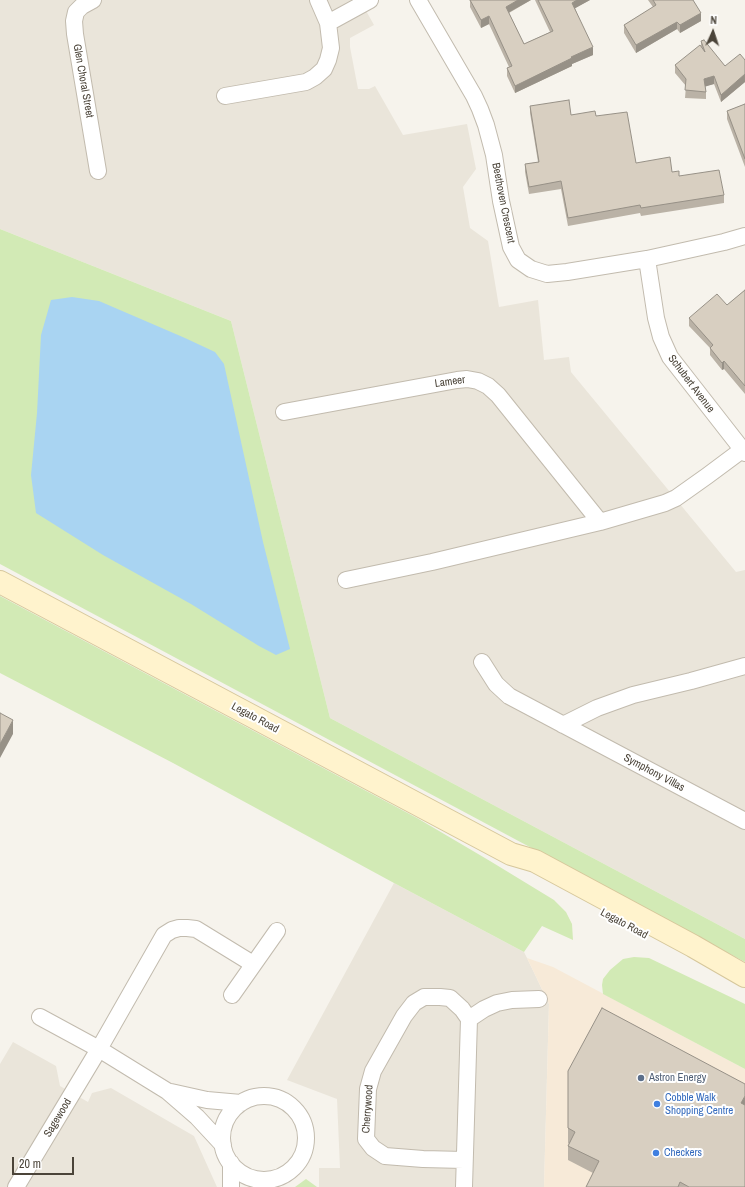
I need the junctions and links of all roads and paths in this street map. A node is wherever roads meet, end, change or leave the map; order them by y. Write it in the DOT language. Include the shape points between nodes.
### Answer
graph roads {
  1 [pos="93,0"];
  2 [pos="318,0"];
  3 [pos="370,0"];
  4 [pos="418,0"];
  5 [pos="328,23"];
  6 [pos="225,96"];
  7 [pos="98,171"];
  8 [pos="745,236"];
  9 [pos="647,259"];
  10 [pos="284,412"];
  11 [pos="744,452"];
  12 [pos="600,522"];
  13 [pos="346,580"];
  14 [pos="0,582"];
  15 [pos="482,662"];
  16 [pos="745,666"];
  17 [pos="563,725"];
  18 [pos="745,821"];
  19 [pos="511,854"];
  20 [pos="277,931"];
  21 [pos="253,964"];
  22 [pos="745,976"];
  23 [pos="745,982"];
  24 [pos="232,995"];
  25 [pos="539,999"];
  26 [pos="40,1017"];
  27 [pos="469,1019"];
  28 [pos="99,1049"];
  29 [pos="167,1091"];
  30 [pos="241,1103"];
  31 [pos="223,1145"];
  32 [pos="464,1160"];
  33 [pos="231,1163"];
  34 [pos="282,1176"];
  35 [pos="16,1187"];
  36 [pos="231,1187"];
  37 [pos="268,1187"];
  38 [pos="464,1187"];
  1 -- 7 [label="street, Glen Choral Street" via="76,12 74,21"];
  2 -- 5 [label="street"];
  3 -- 5 [label="street"];
  4 -- 9 [label="street, Beethoven Crescent" via="480,109 494,156 511,247 518,260 531,269 546,274"];
  5 -- 6 [label="street" via="331,48 324,69 316,77 306,82"];
  8 -- 9 [label="street, Beethoven Crescent"];
  9 -- 11 [label="street, Schubert Avenue" via="656,318 670,357"];
  10 -- 12 [label="street, Lameer" via="457,380 478,381 498,395"];
  11 -- 12 [label="street" via="676,498"];
  12 -- 13 [label="street"];
  14 -- 19 [label="street, Legato Road"];
  15 -- 17 [label="street, Symphony Villas" via="496,684 509,696"];
  16 -- 17 [label="street" via="633,695 597,708"];
  17 -- 18 [label="street, Symphony Villas"];
  19 -- 22 [label="street, Legato Road" via="540,864"];
  19 -- 23 [label="street, Legato Road" via="524,870 549,885 721,975"];
  20 -- 21 [label="street"];
  21 -- 24 [label="street"];
  21 -- 28 [label="street, Sagewood" via="196,929 172,930 164,935"];
  25 -- 27 [label="street" via="497,1003"];
  26 -- 28 [label="street"];
  27 -- 32 [label="street"];
  27 -- 32 [label="street, Cherrywood" via="450,998 424,998 414,1003 373,1071 368,1089 366,1127 366,1139 372,1148 385,1156"];
  28 -- 29 [label="street"];
  28 -- 35 [label="street, Sagewood"];
  29 -- 30 [label="street" via="207,1100"];
  29 -- 31 [label="street" via="197,1117"];
  30 -- 31 [label="street" via="228,1117 224,1126"];
  30 -- 34 [label="street" via="265,1096 277,1098 297,1112 306,1135 305,1148 292,1169"];
  31 -- 33 [label="street"];
  32 -- 38 [label="street"];
  33 -- 34 [label="street" via="239,1171 260,1179"];
  33 -- 36 [label="street"];
  34 -- 37 [label="street"];
}
